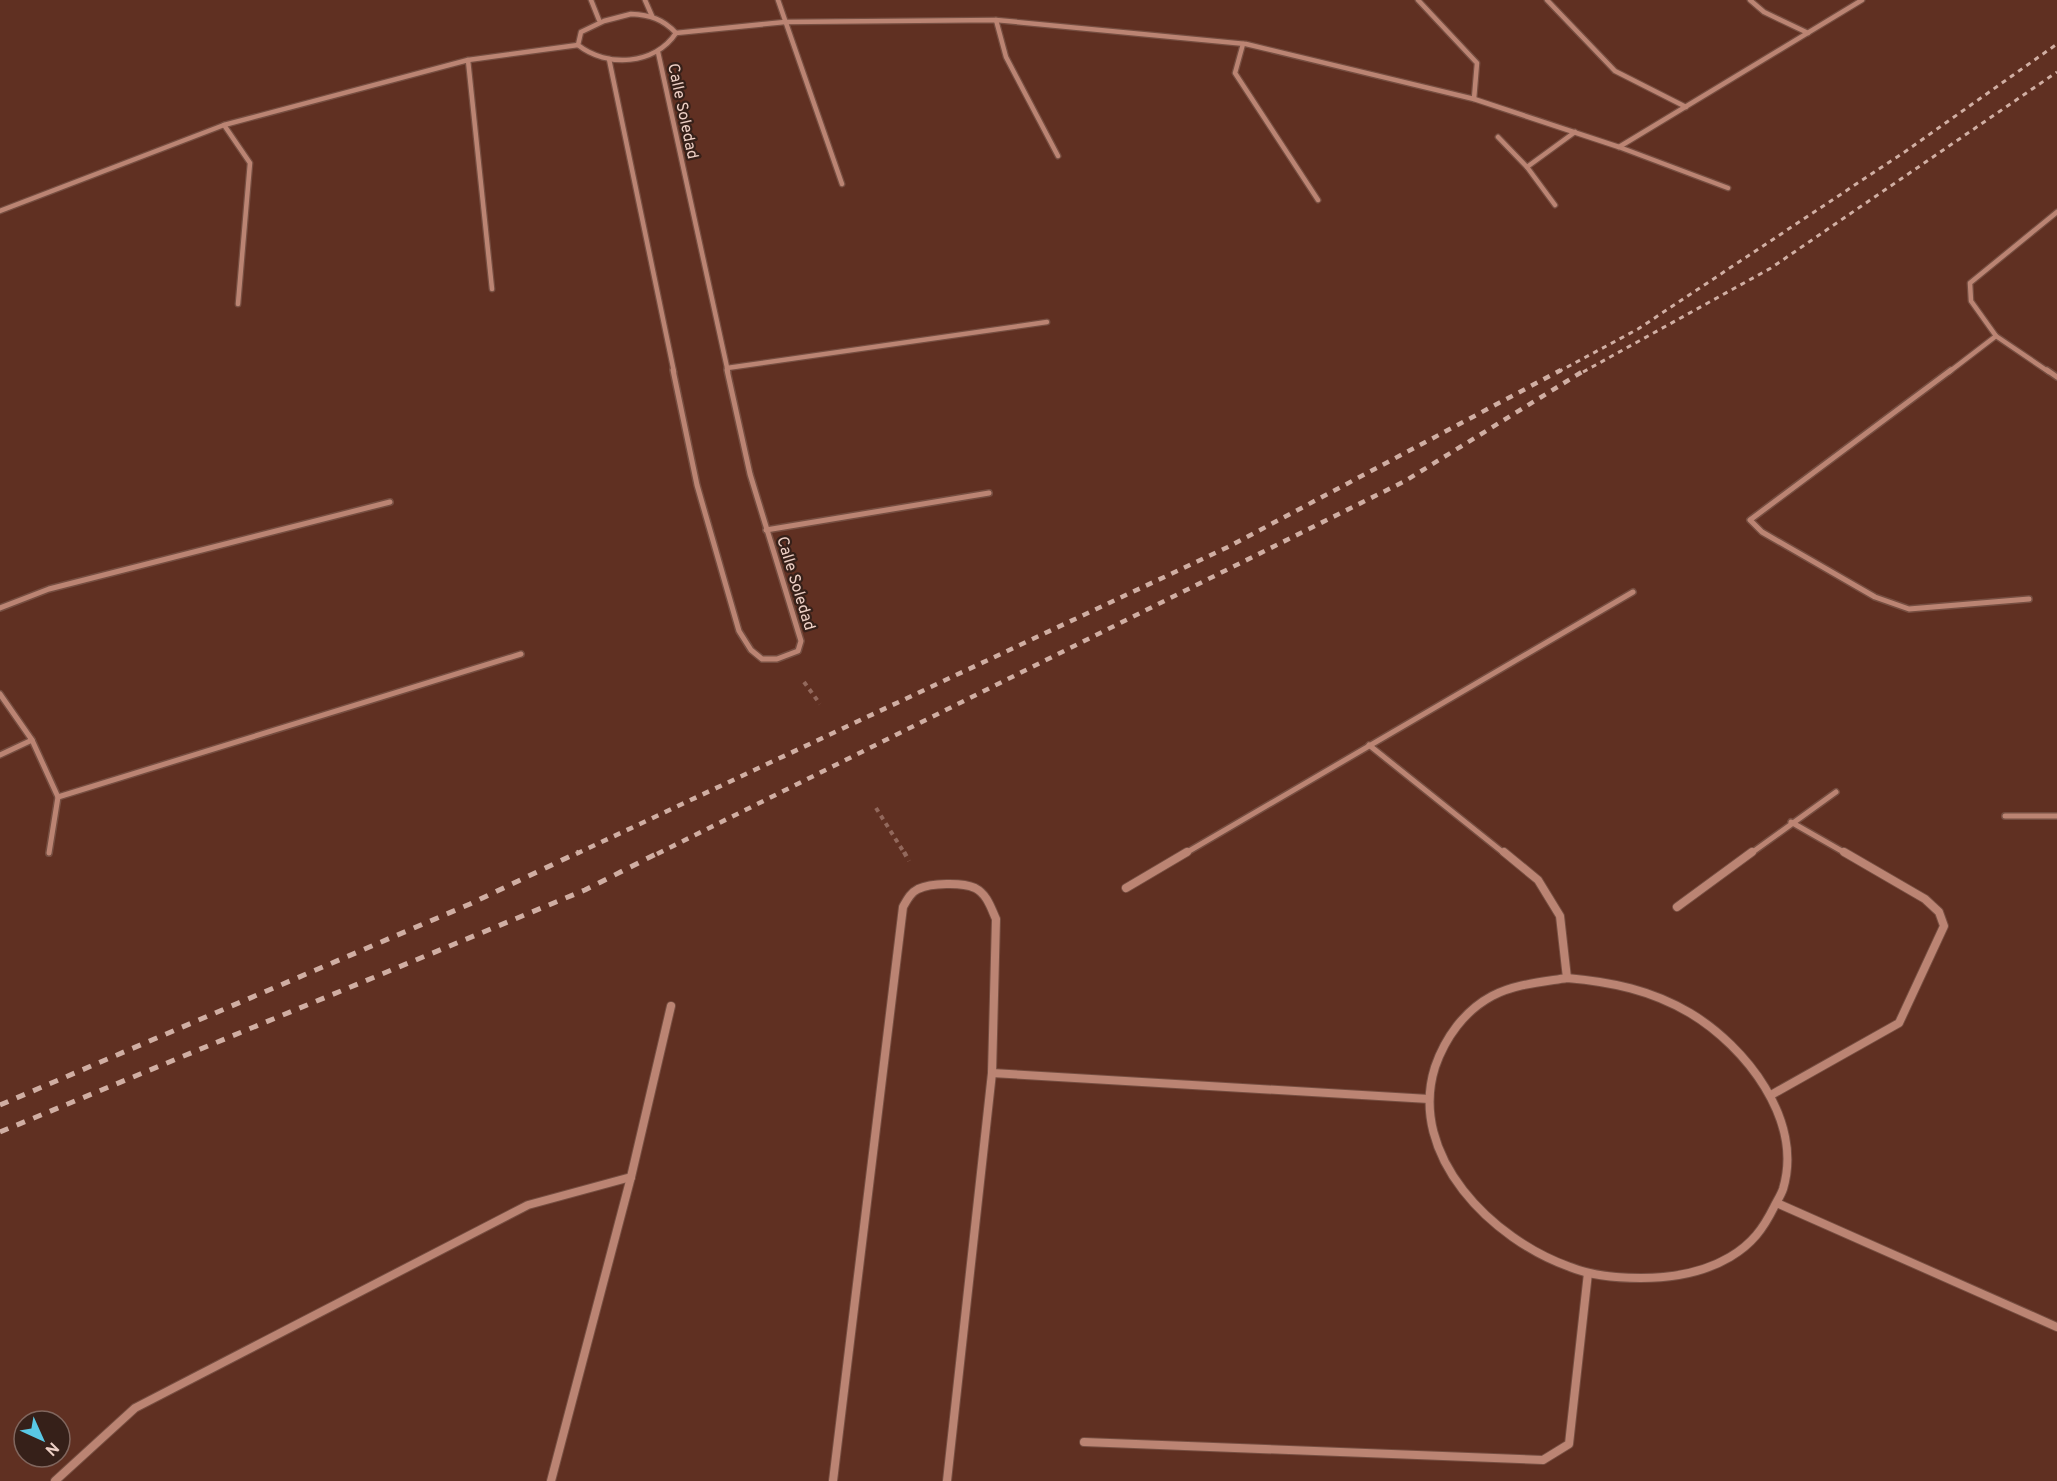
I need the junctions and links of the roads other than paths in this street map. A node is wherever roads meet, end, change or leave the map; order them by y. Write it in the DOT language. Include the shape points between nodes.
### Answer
graph roads {
  1 [pos="591,0"];
  2 [pos="645,0"];
  3 [pos="778,0"];
  4 [pos="1418,0"];
  5 [pos="1547,0"];
  6 [pos="1750,0"];
  7 [pos="1862,0"];
  8 [pos="652,16"];
  9 [pos="599,20"];
  10 [pos="996,20"];
  11 [pos="785,22"];
  12 [pos="676,33"];
  13 [pos="1808,33"];
  14 [pos="1243,44"];
  15 [pos="578,45"];
  16 [pos="658,52"];
  17 [pos="609,59"];
  18 [pos="468,60"];
  19 [pos="1474,99"];
  20 [pos="1686,107"];
  21 [pos="224,125"];
  22 [pos="1575,132"];
  23 [pos="1498,137"];
  24 [pos="1619,147"];
  25 [pos="1058,156"];
  26 [pos="1527,167"];
  27 [pos="842,184"];
  28 [pos="1728,188"];
  29 [pos="1318,200"];
  30 [pos="1555,205"];
  31 [pos="0,211"];
  32 [pos="2057,212"];
  33 [pos="492,289"];
  34 [pos="238,304"];
  35 [pos="1047,322"];
  36 [pos="1996,336"];
  37 [pos="727,368"];
  38 [pos="2057,377"];
  39 [pos="989,493"];
  40 [pos="390,502"];
  41 [pos="766,530"];
  42 [pos="1632,592"];
  43 [pos="2029,599"];
  44 [pos="0,608"];
  45 [pos="521,654"];
  46 [pos="0,694"];
  47 [pos="32,740"];
  48 [pos="1369,745"];
  49 [pos="0,755"];
  50 [pos="1836,792"];
  51 [pos="58,797"];
  52 [pos="2005,816"];
  53 [pos="2057,816"];
  54 [pos="1791,822"];
  55 [pos="49,853"];
  56 [pos="1126,888"];
  57 [pos="1677,907"];
  58 [pos="1567,978"];
  59 [pos="671,1006"];
  60 [pos="992,1073"];
  61 [pos="1771,1095"];
  62 [pos="1428,1099"];
  63 [pos="631,1177"];
  64 [pos="1779,1204"];
  65 [pos="1588,1273"];
  66 [pos="2057,1327"];
  67 [pos="1084,1442"];
  68 [pos="55,1481"];
  69 [pos="551,1481"];
  70 [pos="833,1481"];
  71 [pos="946,1481"];
  1 -- 9 [label="street"];
  2 -- 8 [label="street"];
  3 -- 11 [label="street"];
  4 -- 19 [label="street" via="1477,63"];
  5 -- 20 [label="street" via="1615,71"];
  6 -- 13 [label="street" via="1764,12"];
  7 -- 13 [label="street"];
  8 -- 9 [label="street" via="625,15"];
  8 -- 12 [label="street" via="669,23"];
  9 -- 15 [label="street" via="581,32"];
  10 -- 11 [label="street"];
  10 -- 14 [label="street"];
  10 -- 25 [label="street" via="1006,57"];
  11 -- 12 [label="street"];
  11 -- 27 [label="street"];
  12 -- 16 [label="street" via="671,43"];
  13 -- 20 [label="street"];
  14 -- 19 [label="street"];
  14 -- 29 [label="street" via="1235,73"];
  15 -- 17 [label="street" via="589,54"];
  15 -- 18 [label="street"];
  16 -- 17 [label="street"];
  16 -- 37 [label="street, Calle Soledad"];
  17 -- 41 [label="street, Calle Soledad" via="697,485 739,631 751,653 764,660 798,651 801,641"];
  18 -- 21 [label="street"];
  18 -- 33 [label="street"];
  19 -- 22 [label="street"];
  20 -- 24 [label="street"];
  21 -- 31 [label="street"];
  21 -- 34 [label="street" via="250,163"];
  22 -- 24 [label="street"];
  22 -- 26 [label="street"];
  23 -- 26 [label="street"];
  24 -- 28 [label="street"];
  26 -- 30 [label="street"];
  32 -- 36 [label="street" via="1970,283 1971,301"];
  35 -- 37 [label="street"];
  36 -- 38 [label="street"];
  36 -- 43 [label="street" via="1750,520 1762,532 1875,597 1909,609"];
  37 -- 41 [label="street, Calle Soledad"];
  39 -- 41 [label="street"];
  40 -- 44 [label="street" via="49,589"];
  42 -- 48 [label="street"];
  45 -- 51 [label="street"];
  46 -- 47 [label="street"];
  47 -- 49 [label="street"];
  47 -- 51 [label="street"];
  48 -- 56 [label="street"];
  48 -- 58 [label="street" via="1538,880 1560,916"];
  50 -- 54 [label="street"];
  51 -- 55 [label="street"];
  52 -- 53 [label="street"];
  54 -- 57 [label="street"];
  54 -- 61 [label="street" via="1925,899 1939,912 1944,926 1899,1023"];
  58 -- 61 [label="street" via="1614,982 1662,998 1707,1022 1744,1056"];
  58 -- 62 [label="street" via="1522,984 1484,1000 1454,1027 1436,1060"];
  59 -- 63 [label="street"];
  60 -- 62 [label="street"];
  60 -- 70 [label="street" via="996,919 986,897 974,887 920,888 907,897 903,907"];
  60 -- 71 [label="street"];
  61 -- 64 [label="street" via="1784,1131 1787,1168"];
  62 -- 65 [label="street" via="1436,1142 1456,1184 1491,1222 1537,1253"];
  63 -- 68 [label="street" via="528,1205 135,1408"];
  63 -- 69 [label="street"];
  64 -- 65 [label="street" via="1751,1243 1706,1270 1650,1280"];
  64 -- 66 [label="street"];
  65 -- 67 [label="street" via="1569,1444 1543,1460"];
}
